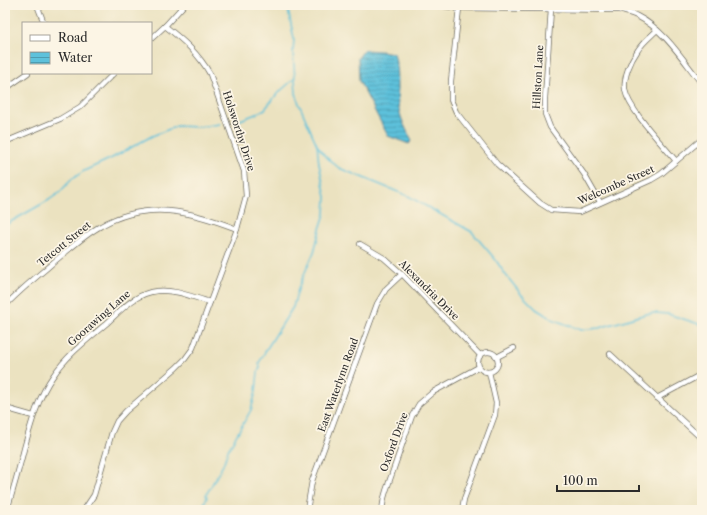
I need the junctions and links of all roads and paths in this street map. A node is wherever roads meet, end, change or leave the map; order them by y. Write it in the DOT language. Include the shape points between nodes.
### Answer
graph roads {
  1 [pos="37,5"];
  2 [pos="184,5"];
  3 [pos="436,5"];
  4 [pos="601,7"];
  5 [pos="458,8"];
  6 [pos="550,9"];
  7 [pos="44,22"];
  8 [pos="165,26"];
  9 [pos="657,30"];
  10 [pos="152,38"];
  11 [pos="27,74"];
  12 [pos="113,74"];
  13 [pos="702,84"];
  14 [pos="5,89"];
  15 [pos="702,139"];
  16 [pos="5,142"];
  17 [pos="676,161"];
  18 [pos="600,202"];
  19 [pos="237,228"];
  20 [pos="360,244"];
  21 [pos="402,274"];
  22 [pos="210,302"];
  23 [pos="5,306"];
  24 [pos="514,348"];
  25 [pos="610,354"];
  26 [pos="480,355"];
  27 [pos="497,357"];
  28 [pos="479,367"];
  29 [pos="489,372"];
  30 [pos="702,374"];
  31 [pos="657,398"];
  32 [pos="5,408"];
  33 [pos="33,416"];
  34 [pos="702,439"];
  35 [pos="7,510"];
  36 [pos="84,510"];
  37 [pos="307,510"];
  38 [pos="382,510"];
  39 [pos="462,510"];
  1 -- 7 [label="street"];
  2 -- 8 [label="street"];
  3 -- 5 [label="street"];
  4 -- 6 [label="street"];
  4 -- 9 [label="street" via="636,15"];
  5 -- 6 [label="street"];
  5 -- 18 [label="street, Welcombe Street" via="451,81 451,100 456,112 497,164 551,210 580,212"];
  6 -- 18 [label="street, Hillston Lane" via="545,114 550,127 584,174"];
  8 -- 10 [label="street"];
  8 -- 19 [label="street, Holsworthy Drive" via="204,62 218,93 246,182 246,196"];
  9 -- 13 [label="street"];
  9 -- 17 [label="street" via="638,48 626,74 625,89 633,109"];
  11 -- 14 [label="street"];
  12 -- 16 [label="street" via="80,107 60,119"];
  15 -- 17 [label="street, Welcombe Street"];
  17 -- 18 [label="street, Welcombe Street" via="650,180"];
  19 -- 22 [label="street, Holsworthy Drive"];
  19 -- 23 [label="street, Tetcott Street" via="173,210 146,211 122,216 88,234"];
  20 -- 21 [label="street, Alexandria Drive" via="384,258"];
  21 -- 26 [label="street, Alexandria Drive"];
  21 -- 37 [label="street, East Waterlynn Road" via="386,289 377,304 312,481"];
  22 -- 33 [label="street, Goorawing Lane" via="172,291 149,292 138,296 63,364 47,384"];
  22 -- 36 [label="street, Holsworthy Drive" via="193,348 185,359 117,421 94,496"];
  24 -- 27 [label="street"];
  25 -- 31 [label="street"];
  26 -- 27 [label="street" via="489,352"];
  26 -- 28 [label="street"];
  27 -- 29 [label="street" via="498,364"];
  28 -- 29 [label="street"];
  28 -- 38 [label="street, Oxford Drive" via="433,392 419,404 412,416"];
  29 -- 39 [label="street" via="496,403 495,415"];
  30 -- 31 [label="street"];
  31 -- 34 [label="street"];
  32 -- 33 [label="street"];
  33 -- 35 [label="street, Goorawing Lane"];
}
